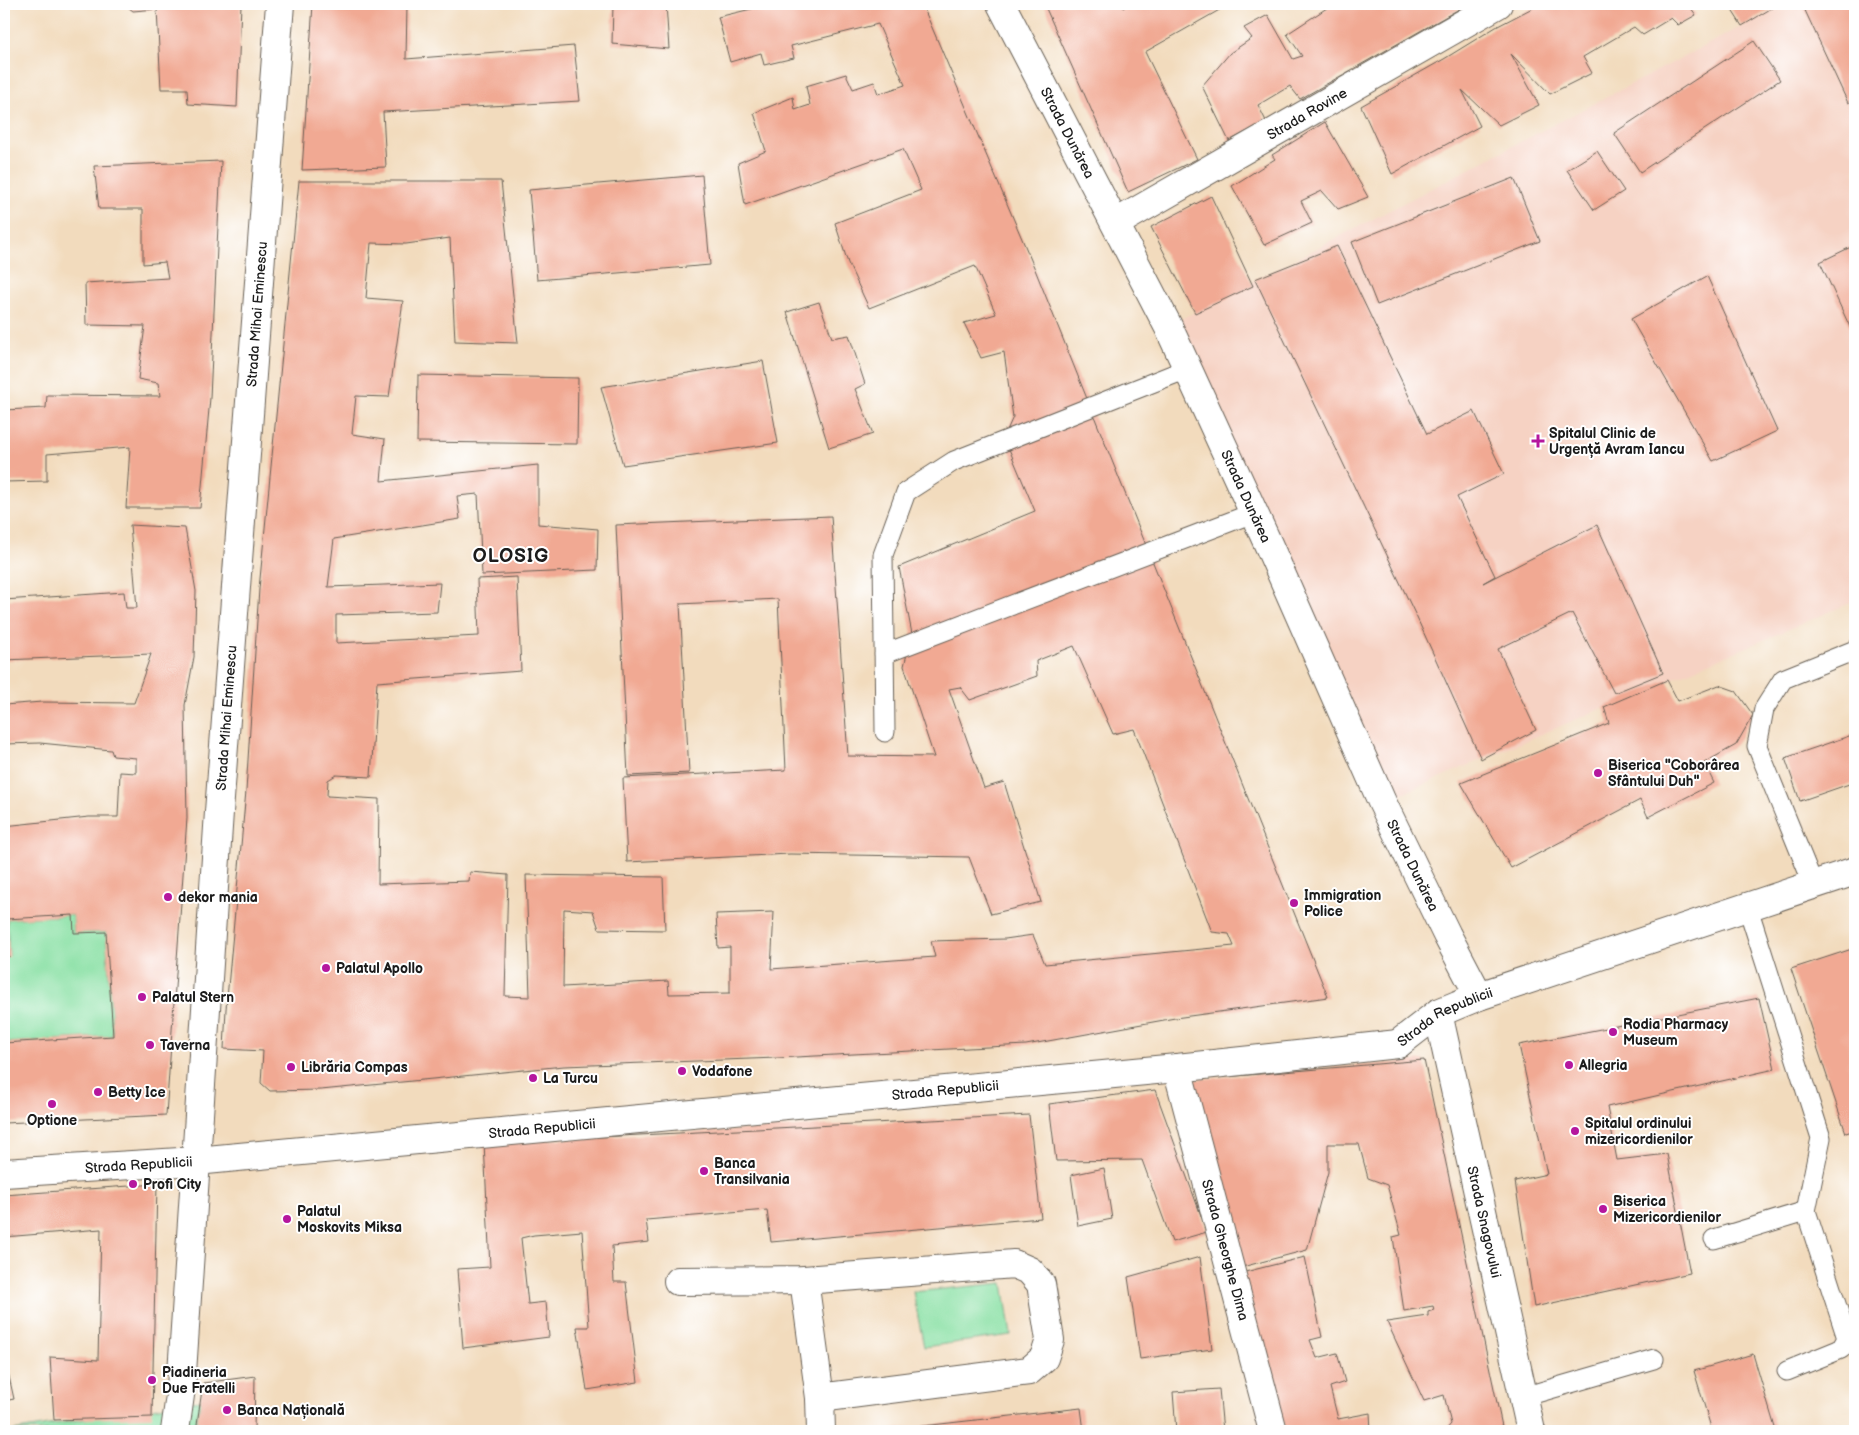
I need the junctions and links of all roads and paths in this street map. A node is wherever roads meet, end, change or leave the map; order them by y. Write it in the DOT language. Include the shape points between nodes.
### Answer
graph roads {
  1 [pos="280,4"];
  2 [pos="1001,4"];
  3 [pos="1498,4"];
  4 [pos="1116,224"];
  5 [pos="1187,369"];
  6 [pos="1253,512"];
  7 [pos="1855,650"];
  8 [pos="884,654"];
  9 [pos="885,732"];
  10 [pos="1855,872"];
  11 [pos="1814,886"];
  12 [pos="1748,908"];
  13 [pos="1479,996"];
  14 [pos="1438,1013"];
  15 [pos="1177,1068"];
  16 [pos="196,1160"];
  17 [pos="4,1173"];
  18 [pos="1806,1211"];
  19 [pos="1714,1239"];
  20 [pos="804,1280"];
  21 [pos="678,1281"];
  22 [pos="1654,1359"];
  23 [pos="1787,1371"];
  24 [pos="1523,1397"];
  25 [pos="820,1398"];
  26 [pos="175,1431"];
  27 [pos="821,1431"];
  28 [pos="1273,1431"];
  29 [pos="1531,1431"];
  1 -- 16 [label="street, Strada Mihai Eminescu"];
  2 -- 4 [label="street, Strada Dunărea"];
  3 -- 4 [label="street, Strada Rovine"];
  4 -- 5 [label="street, Strada Dunărea"];
  5 -- 6 [label="street, Strada Dunărea"];
  5 -- 8 [label="lane" via="954,461 906,492 883,555"];
  6 -- 8 [label="lane"];
  6 -- 13 [label="street, Strada Dunărea" via="1382,802"];
  7 -- 11 [label="lane" via="1783,679 1764,709 1757,746"];
  8 -- 9 [label="lane"];
  10 -- 11 [label="street, Strada Republicii"];
  11 -- 12 [label="street, Strada Republicii"];
  12 -- 13 [label="street, Strada Republicii"];
  12 -- 18 [label="lane" via="1821,1138"];
  13 -- 14 [label="street, Strada Republicii"];
  14 -- 15 [label="street, Strada Republicii" via="1398,1044"];
  14 -- 24 [label="street, Strada Snagovului"];
  15 -- 16 [label="street, Strada Republicii"];
  15 -- 28 [label="street, Strada Gheorghe Dima"];
  16 -- 17 [label="street, Strada Republicii"];
  16 -- 26 [label="street, Strada Mihai Eminescu" via="181,1388"];
  18 -- 19 [label="lane"];
  18 -- 23 [label="lane" via="1847,1338 1841,1349"];
  20 -- 21 [label="street"];
  20 -- 25 [label="street"];
  20 -- 25 [label="street" via="1014,1264 1030,1271 1041,1284 1050,1340 1044,1358 1029,1371"];
  22 -- 24 [label="lane"];
  24 -- 29 [label="street, Strada Snagovului"];
  25 -- 27 [label="street"];
}
